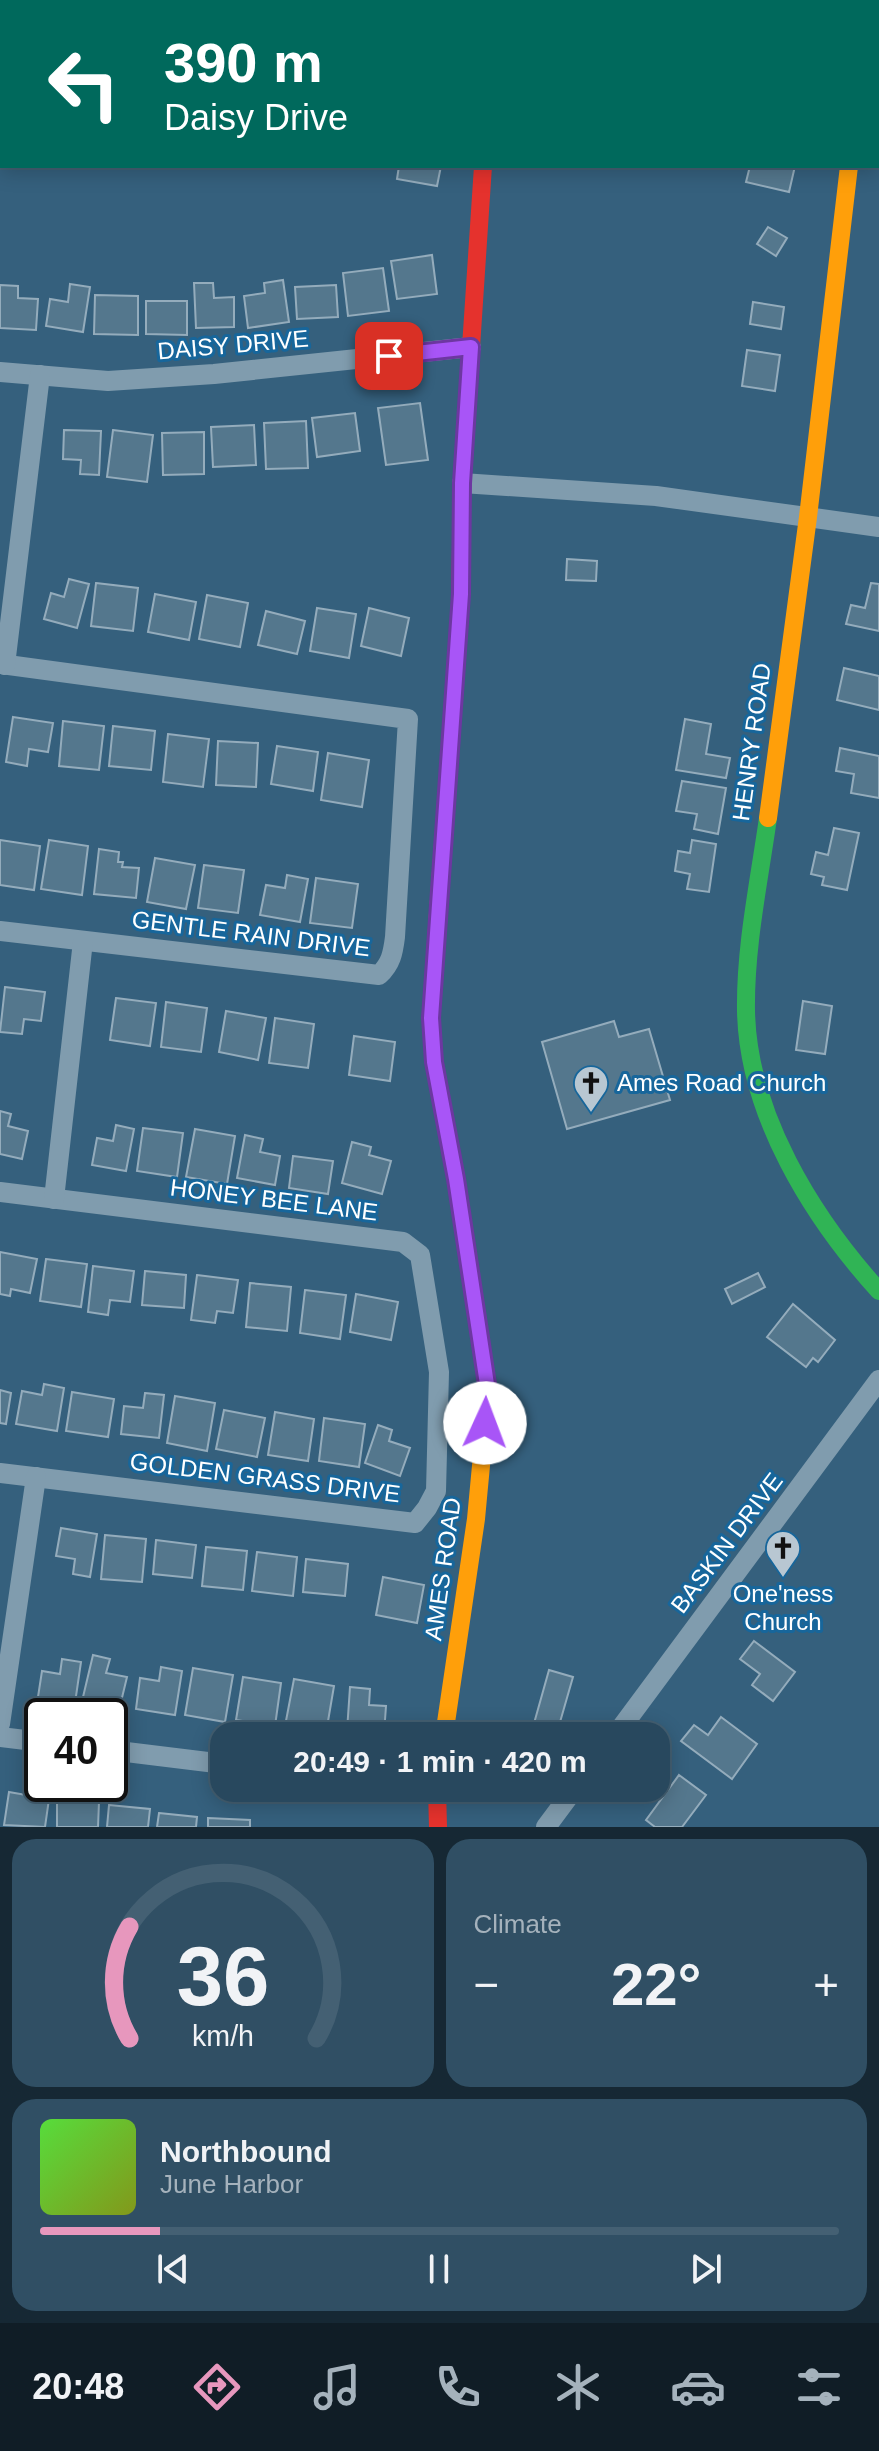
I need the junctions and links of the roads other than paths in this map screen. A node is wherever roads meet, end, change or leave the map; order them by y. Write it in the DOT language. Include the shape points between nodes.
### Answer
graph roads {
  1 [pos="483,168"];
  2 [pos="849,168"];
  3 [pos="471,347"];
  4 [pos="0,372"];
  5 [pos="40,375"];
  6 [pos="462,483"];
  7 [pos="808,517"];
  8 [pos="879,527"];
  9 [pos="2,664"];
  10 [pos="0,931"];
  11 [pos="83,941"];
  12 [pos="0,1192"];
  13 [pos="54,1199"];
  14 [pos="879,1291"];
  15 [pos="439,1372"];
  16 [pos="879,1380"];
  17 [pos="0,1473"];
  18 [pos="36,1477"];
  19 [pos="446,1722"];
  20 [pos="625,1722"];
  21 [pos="0,1724"];
  22 [pos="0,1737"];
  23 [pos="24,1740"];
  24 [pos="128,1752"];
  25 [pos="210,1762"];
  26 [pos="437,1802"];
  27 [pos="565,1802"];
  28 [pos="438,1827"];
  29 [pos="546,1827"];
  1 -- 3 [label="street, AMES ROAD"];
  2 -- 7 [label="street, HENRY ROAD"];
  3 -- 5 [label="street, DAISY DRIVE" via="108,381"];
  3 -- 6 [label="street, AMES ROAD"];
  4 -- 5 [label="street, DAISY DRIVE"];
  5 -- 9 [label="street"];
  6 -- 7 [label="street" via="656,496"];
  6 -- 19 [label="street, AMES ROAD" via="461,594 431,1018 488,1391 476,1519"];
  7 -- 8 [label="street"];
  7 -- 14 [label="street, HENRY ROAD" via="748,965 747,1027 770,1117 790,1166 841,1248"];
  9 -- 11 [label="street, GENTLE RAIN DRIVE" via="408,719 393,956 379,975"];
  10 -- 11 [label="street, GENTLE RAIN DRIVE"];
  11 -- 13 [label="street"];
  12 -- 13 [label="street, HONEY BEE LANE"];
  13 -- 15 [label="street, HONEY BEE LANE" via="403,1242 420,1255"];
  15 -- 18 [label="street, GOLDEN GRASS DRIVE" via="436,1491 415,1523"];
  16 -- 20 [label="street, BASKIN DRIVE"];
  17 -- 18 [label="street, GOLDEN GRASS DRIVE"];
  18 -- 21 [label="street"];
  22 -- 23 [label="street"];
  24 -- 25 [label="street"];
  26 -- 28 [label="street"];
  27 -- 29 [label="street"];
}
